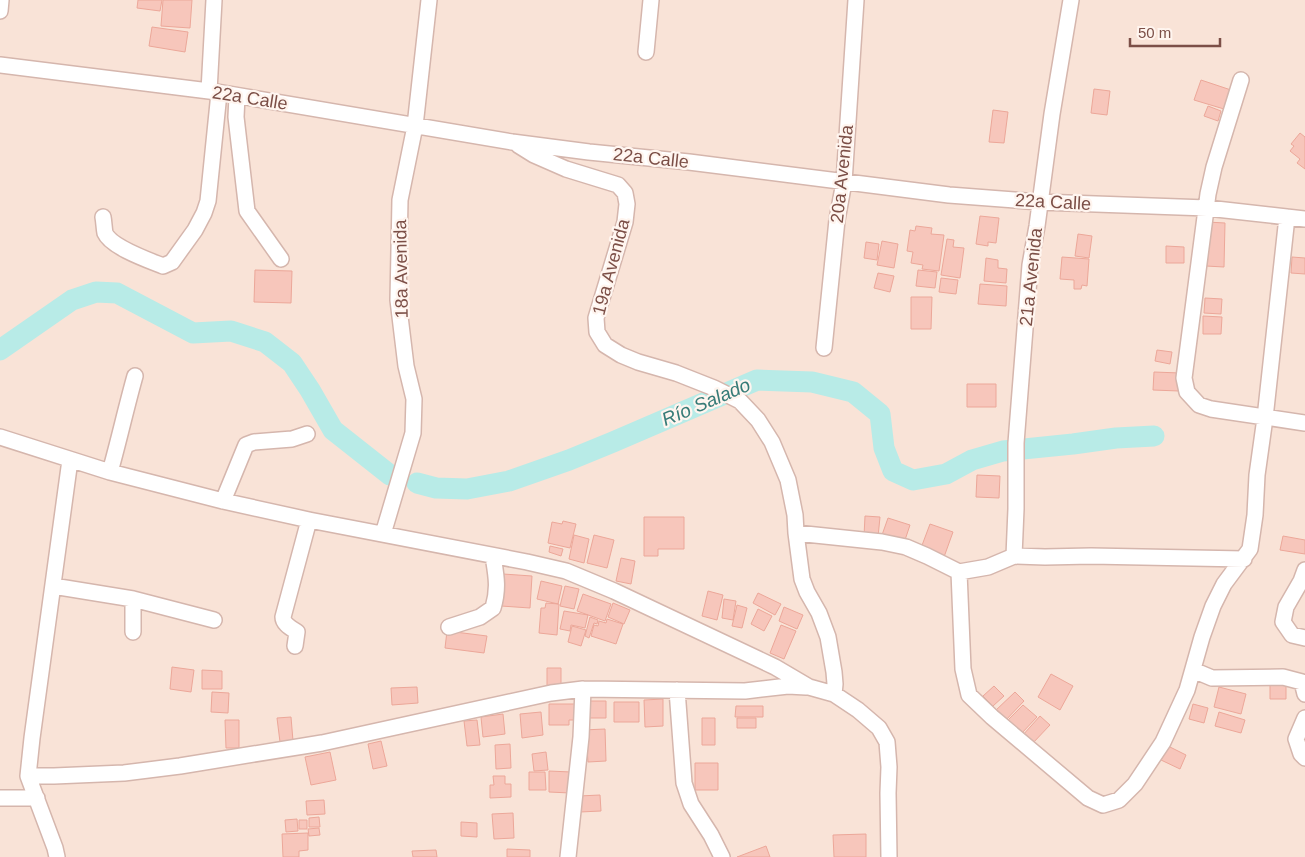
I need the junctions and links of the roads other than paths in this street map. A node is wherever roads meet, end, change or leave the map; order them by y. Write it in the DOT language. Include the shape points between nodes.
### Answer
graph roads {
  1 [pos="1,0"];
  2 [pos="214,0"];
  3 [pos="429,0"];
  4 [pos="651,0"];
  5 [pos="856,0"];
  6 [pos="1071,0"];
  7 [pos="0,11"];
  8 [pos="646,52"];
  9 [pos="0,65"];
  10 [pos="1241,80"];
  11 [pos="214,92"];
  12 [pos="237,96"];
  13 [pos="415,126"];
  14 [pos="512,142"];
  15 [pos="844,182"];
  16 [pos="1040,202"];
  17 [pos="1207,208"];
  18 [pos="103,217"];
  19 [pos="1287,218"];
  20 [pos="1305,219"];
  21 [pos="281,259"];
  22 [pos="824,348"];
  23 [pos="135,376"];
  24 [pos="1265,418"];
  25 [pos="1305,423"];
  26 [pos="307,434"];
  27 [pos="0,437"];
  28 [pos="70,460"];
  29 [pos="110,472"];
  30 [pos="223,502"];
  31 [pos="309,520"];
  32 [pos="796,533"];
  33 [pos="383,534"];
  34 [pos="493,556"];
  35 [pos="1014,556"];
  36 [pos="1244,559"];
  37 [pos="1305,570"];
  38 [pos="959,572"];
  39 [pos="53,586"];
  40 [pos="133,599"];
  41 [pos="214,620"];
  42 [pos="448,627"];
  43 [pos="132,632"];
  44 [pos="1305,638"];
  45 [pos="295,646"];
  46 [pos="1193,670"];
  47 [pos="780,671"];
  48 [pos="780,687"];
  49 [pos="809,687"];
  50 [pos="583,689"];
  51 [pos="677,690"];
  52 [pos="834,694"];
  53 [pos="1305,694"];
  54 [pos="1305,718"];
  55 [pos="1305,758"];
  56 [pos="28,776"];
  57 [pos="0,798"];
  58 [pos="37,798"];
  59 [pos="57,857"];
  60 [pos="568,857"];
  61 [pos="722,857"];
  62 [pos="889,857"];
  1 -- 7 [label="street"];
  2 -- 11 [label="street"];
  3 -- 13 [label="street, 18a Avenida"];
  4 -- 8 [label="street"];
  5 -- 15 [label="street, 20a Avenida"];
  6 -- 16 [label="street, 21a Avenida"];
  9 -- 11 [label="street, 22a Calle"];
  10 -- 17 [label="street" via="1214,167"];
  11 -- 12 [label="street, 22a Calle"];
  11 -- 18 [label="street" via="208,202 195,230 172,262 163,266 111,242 105,232"];
  12 -- 13 [label="street, 22a Calle"];
  12 -- 21 [label="street" via="236,117 247,211"];
  13 -- 14 [label="street, 22a Calle"];
  13 -- 33 [label="street, 18a Avenida" via="400,200 398,300 406,366 414,399 413,434"];
  14 -- 15 [label="street, 22a Calle"];
  14 -- 32 [label="street, 19a Avenida" via="566,169 618,185 625,193 625,222 596,318 597,332 605,345 621,355 676,373 740,401 772,442 788,480"];
  15 -- 16 [label="street, 22a Calle"];
  15 -- 22 [label="street, 20a Avenida"];
  16 -- 17 [label="street, 22a Calle"];
  16 -- 35 [label="street, 21a Avenida" via="1030,265 1016,448"];
  17 -- 19 [label="street, 22a Calle"];
  17 -- 24 [label="street" via="1184,378 1187,392 1199,405 1210,409"];
  19 -- 20 [label="street, 22a Calle"];
  19 -- 24 [label="street"];
  23 -- 29 [label="street"];
  24 -- 25 [label="street"];
  24 -- 36 [label="street" via="1252,537"];
  26 -- 30 [label="street" via="292,440 246,445"];
  27 -- 28 [label="street"];
  28 -- 29 [label="street"];
  28 -- 39 [label="street"];
  29 -- 30 [label="street"];
  30 -- 31 [label="street"];
  31 -- 33 [label="street"];
  31 -- 45 [label="street" via="283,617 285,623 297,632"];
  32 -- 38 [label="street" via="906,547"];
  32 -- 52 [label="street" via="802,579 828,637"];
  33 -- 34 [label="street"];
  34 -- 42 [label="street" via="497,583 493,608 480,617"];
  34 -- 47 [label="street" via="566,571"];
  35 -- 36 [label="street"];
  35 -- 38 [label="street" via="988,567"];
  36 -- 46 [label="street" via="1224,584 1213,606"];
  37 -- 44 [label="street" via="1282,622 1292,635"];
  38 -- 46 [label="street" via="963,670 969,695 1088,798 1103,805 1119,800 1135,784 1163,742"];
  39 -- 40 [label="street"];
  39 -- 56 [label="street"];
  40 -- 41 [label="street"];
  40 -- 43 [label="street"];
  46 -- 53 [label="street" via="1212,678 1284,677 1302,682"];
  47 -- 48 [label="street" via="785,677"];
  47 -- 49 [label="street"];
  48 -- 49 [label="street"];
  48 -- 51 [label="street" via="745,691"];
  49 -- 52 [label="street"];
  50 -- 51 [label="street"];
  50 -- 56 [label="street" via="551,693 322,743 180,766"];
  50 -- 60 [label="street"];
  51 -- 61 [label="street" via="684,783 691,804"];
  52 -- 62 [label="street" via="879,728 887,742"];
  54 -- 55 [label="street" via="1296,739"];
  56 -- 58 [label="street"];
  57 -- 58 [label="street"];
  58 -- 59 [label="street"];
}
